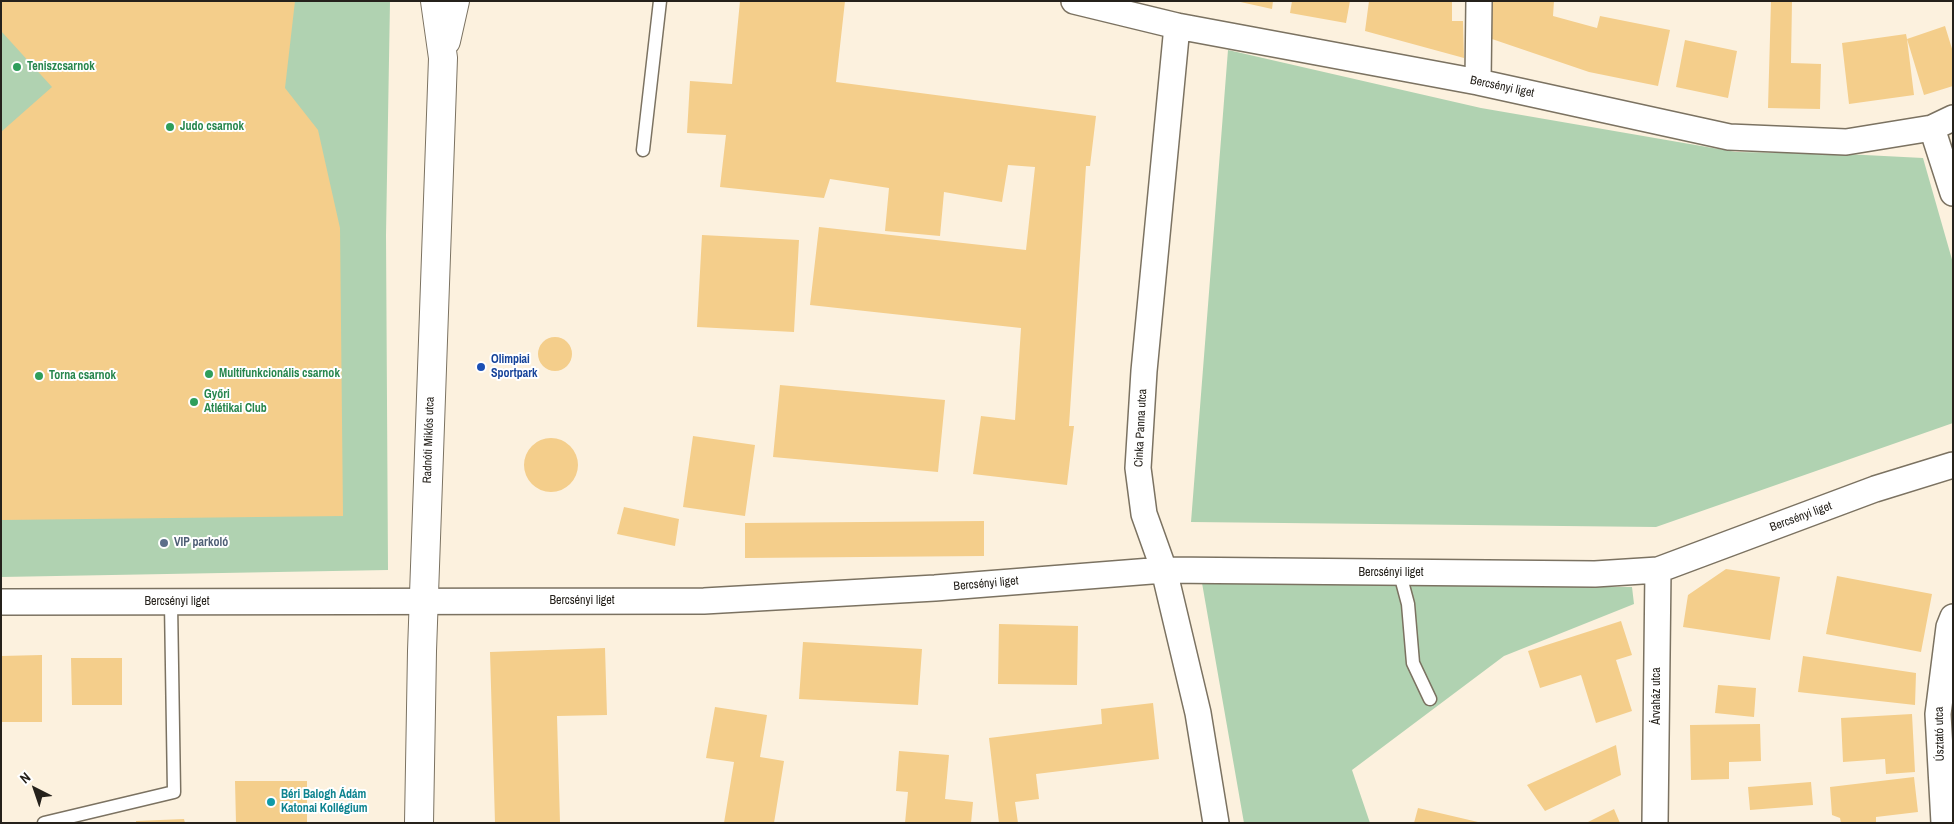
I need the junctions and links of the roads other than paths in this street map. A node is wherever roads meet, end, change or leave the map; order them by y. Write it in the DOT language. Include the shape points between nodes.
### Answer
graph roads {
  1 [pos="435,1"];
  2 [pos="455,1"];
  3 [pos="660,1"];
  4 [pos="1074,1"];
  5 [pos="1479,1"];
  6 [pos="1177,26"];
  7 [pos="443,58"];
  8 [pos="1478,82"];
  9 [pos="1943,123"];
  10 [pos="643,150"];
  11 [pos="1953,193"];
  12 [pos="1953,465"];
  13 [pos="1164,570"];
  14 [pos="1658,570"];
  15 [pos="1400,574"];
  16 [pos="424,601"];
  17 [pos="1,602"];
  18 [pos="171,602"];
  19 [pos="1953,616"];
  20 [pos="1430,699"];
  21 [pos="44,823"];
  22 [pos="419,823"];
  23 [pos="1216,823"];
  24 [pos="1656,823"];
  25 [pos="1944,823"];
  1 -- 7 [label="street, Radnóti Miklós utca"];
  2 -- 7 [label="street, Radnóti Miklós utca"];
  3 -- 10 [label="lane"];
  4 -- 6 [label="street, Bercsényi liget"];
  5 -- 8 [label="street"];
  6 -- 8 [label="street, Bercsényi liget"];
  6 -- 13 [label="street, Cinka Panna utca" via="1144,371 1138,468 1144,514"];
  7 -- 16 [label="street, Radnóti Miklós utca"];
  8 -- 9 [label="street, Bercsényi liget" via="1729,137 1846,142"];
  9 -- 11 [label="street, Bercsényi liget"];
  12 -- 14 [label="street, Bercsényi liget" via="1875,489"];
  13 -- 15 [label="street, Bercsényi liget"];
  13 -- 16 [label="street, Bercsényi liget" via="935,588 704,601"];
  13 -- 23 [label="street, Cinka Panna utca" via="1198,713"];
  14 -- 15 [label="street, Bercsényi liget" via="1595,574"];
  14 -- 24 [label="street, Árvaház utca"];
  15 -- 20 [label="lane" via="1408,604 1412,663"];
  16 -- 18 [label="street, Bercsényi liget"];
  16 -- 22 [label="street, Radnóti Miklós utca"];
  17 -- 18 [label="street, Bercsényi liget"];
  18 -- 21 [label="lane" via="174,792"];
  19 -- 25 [label="street, Úsztató utca" via="1938,714"];
}
